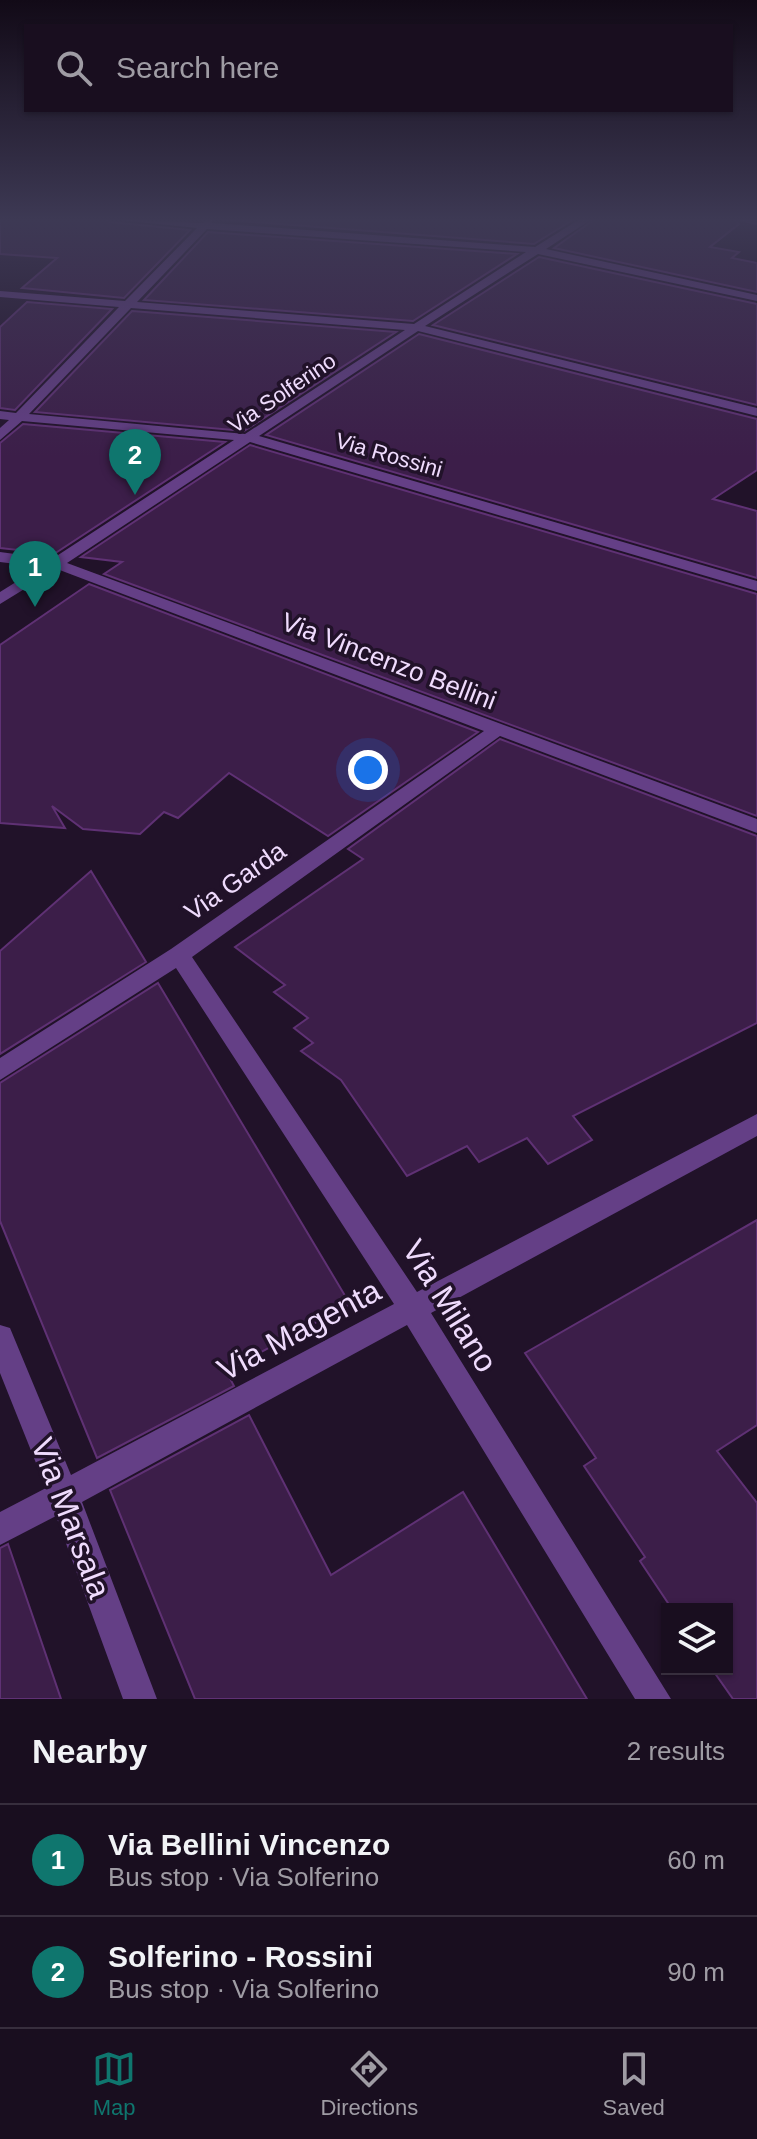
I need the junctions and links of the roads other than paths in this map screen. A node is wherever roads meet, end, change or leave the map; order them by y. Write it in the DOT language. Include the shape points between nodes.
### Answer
graph roads {
  1 [pos="56,298"];
  2 [pos="135,298"];
  3 [pos="460,298"];
  4 [pos="130,304"];
  5 [pos="415,327"];
  6 [pos="757,412"];
  7 [pos="0,415"];
  8 [pos="18,417"];
  9 [pos="0,436"];
  10 [pos="251,438"];
  11 [pos="0,557"];
  12 [pos="56,564"];
  13 [pos="757,586"];
  14 [pos="0,599"];
  15 [pos="497,730"];
  16 [pos="757,826"];
  17 [pos="179,955"];
  18 [pos="0,1070"];
  19 [pos="757,1124"];
  20 [pos="412,1308"];
  21 [pos="0,1338"];
  22 [pos="64,1495"];
  23 [pos="0,1529"];
  24 [pos="140,1699"];
  25 [pos="654,1699"];
  1 -- 4 [label="street"];
  2 -- 4 [label="street"];
  3 -- 5 [label="street, Via Solferino"];
  4 -- 5 [label="street"];
  4 -- 8 [label="street"];
  5 -- 6 [label="street"];
  5 -- 10 [label="street, Via Solferino"];
  7 -- 8 [label="street, Via Rossini"];
  8 -- 9 [label="street"];
  8 -- 10 [label="street, Via Rossini"];
  10 -- 12 [label="street, Via Solferino"];
  10 -- 13 [label="street, Via Rossini"];
  11 -- 12 [label="street, Via Vincenzo Bellini"];
  12 -- 14 [label="street, Via Solferino"];
  12 -- 15 [label="street, Via Vincenzo Bellini"];
  15 -- 16 [label="street, Via Vincenzo Bellini"];
  15 -- 17 [label="street, Via Garda"];
  17 -- 18 [label="street, Via Garda"];
  17 -- 20 [label="street, Via Milano"];
  19 -- 20 [label="street, Via Magenta"];
  20 -- 22 [label="street, Via Magenta"];
  20 -- 25 [label="street, Via Milano"];
  21 -- 22 [label="street, Via Marsala"];
  22 -- 23 [label="street, Via Magenta"];
  22 -- 24 [label="street, Via Marsala"];
}
